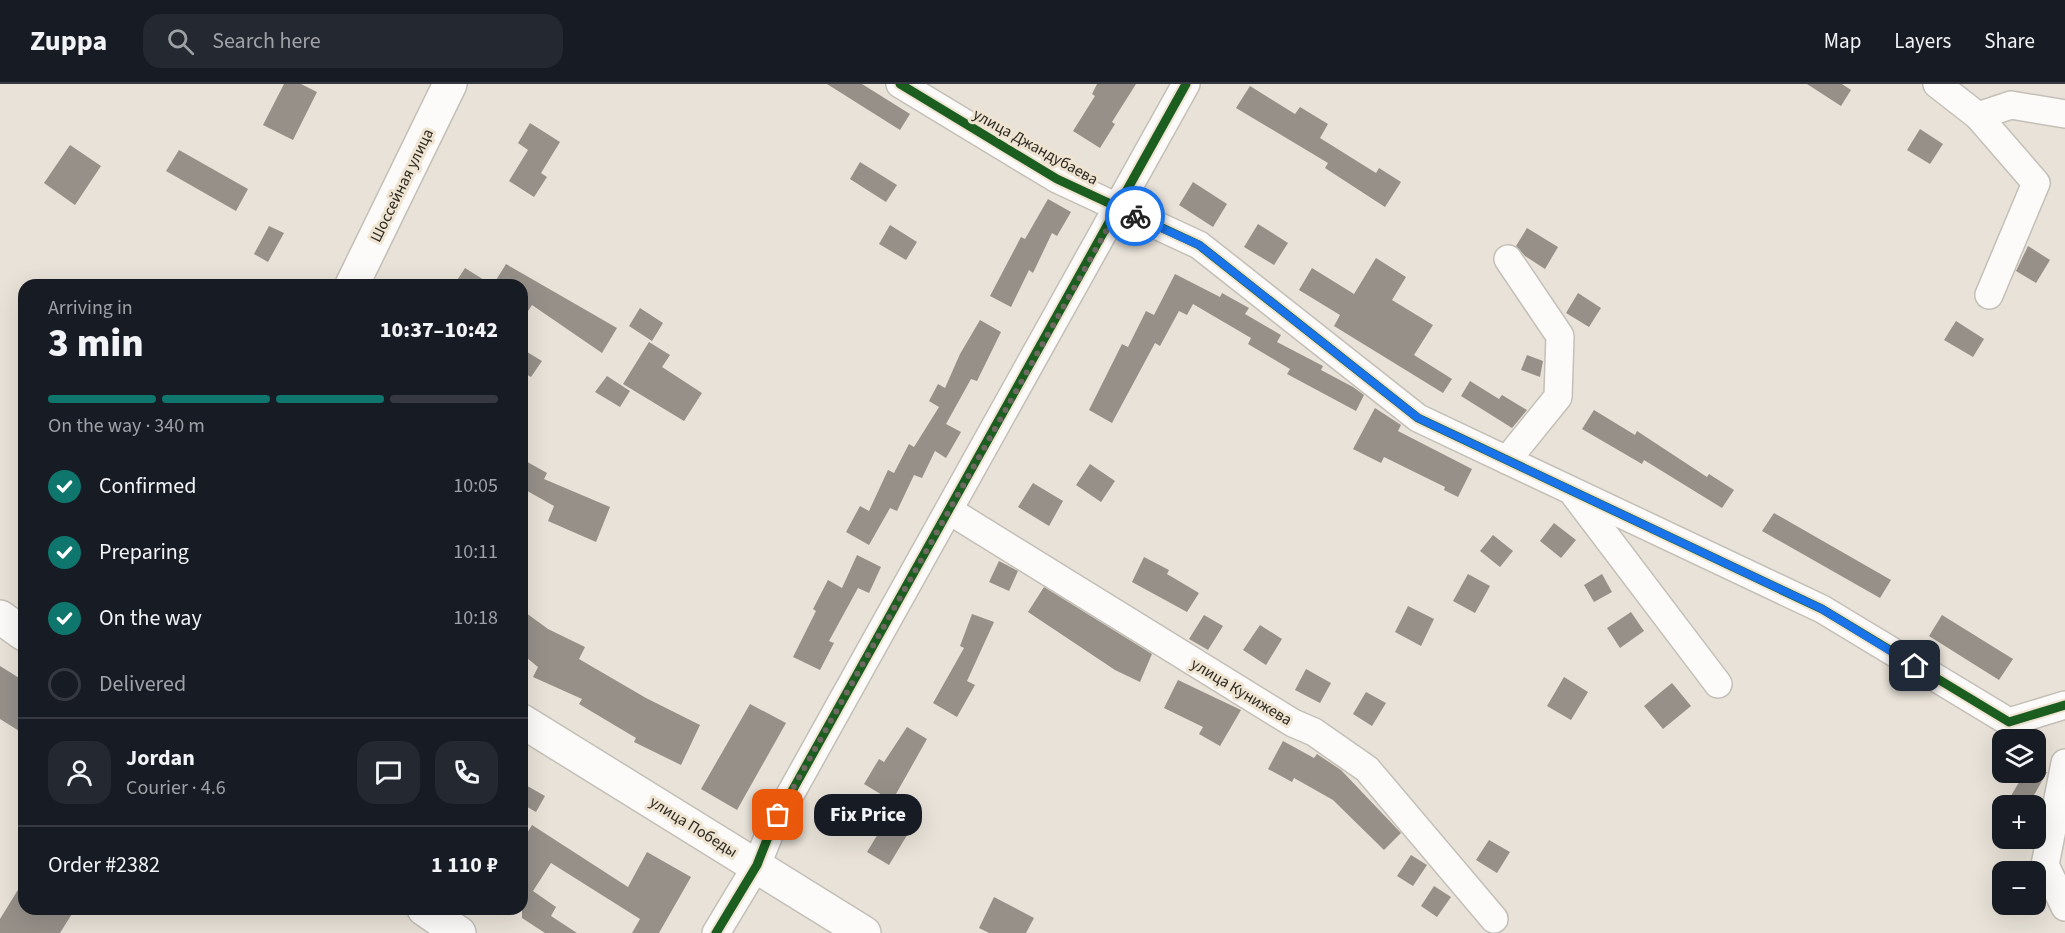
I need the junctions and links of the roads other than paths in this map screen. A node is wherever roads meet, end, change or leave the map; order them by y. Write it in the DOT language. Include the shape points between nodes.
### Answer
graph roads {
  1 [pos="450,84"];
  2 [pos="900,84"];
  3 [pos="1186,84"];
  4 [pos="1937,84"];
  5 [pos="2065,114"];
  6 [pos="1978,116"];
  7 [pos="1119,208"];
  8 [pos="1508,259"];
  9 [pos="355,279"];
  10 [pos="1989,296"];
  11 [pos="1507,460"];
  12 [pos="1571,491"];
  13 [pos="950,511"];
  14 [pos="0,617"];
  15 [pos="18,630"];
  16 [pos="1718,684"];
  17 [pos="2065,705"];
  18 [pos="528,725"];
  19 [pos="2065,763"];
  20 [pos="757,865"];
  21 [pos="2065,908"];
  22 [pos="433,915"];
  23 [pos="1494,918"];
  24 [pos="459,933"];
  25 [pos="716,933"];
  26 [pos="864,933"];
  1 -- 9 [label="main road, Шоссейная улица"];
  2 -- 7 [label="street, улица Джандубаева" via="1057,179"];
  3 -- 7 [label="street"];
  4 -- 6 [label="street"];
  5 -- 6 [label="street" via="2011,105"];
  6 -- 10 [label="street" via="2036,183"];
  7 -- 11 [label="street, улица Джандубаева" via="1199,245 1418,418"];
  7 -- 13 [label="street"];
  8 -- 11 [label="street" via="1560,336 1558,397"];
  11 -- 12 [label="street, улица Джандубаева"];
  12 -- 16 [label="street"];
  12 -- 17 [label="street, улица Джандубаева" via="1822,609 2009,722"];
  13 -- 20 [label="street" via="772,827"];
  13 -- 23 [label="street, улица Кунижева" via="1293,723 1314,732 1367,769"];
  14 -- 15 [label="main road"];
  18 -- 20 [label="main road, улица Победы"];
  19 -- 21 [label="street" via="2045,865"];
  20 -- 25 [label="street"];
  20 -- 26 [label="main road, улица Победы"];
  22 -- 24 [label="main road"];
}
